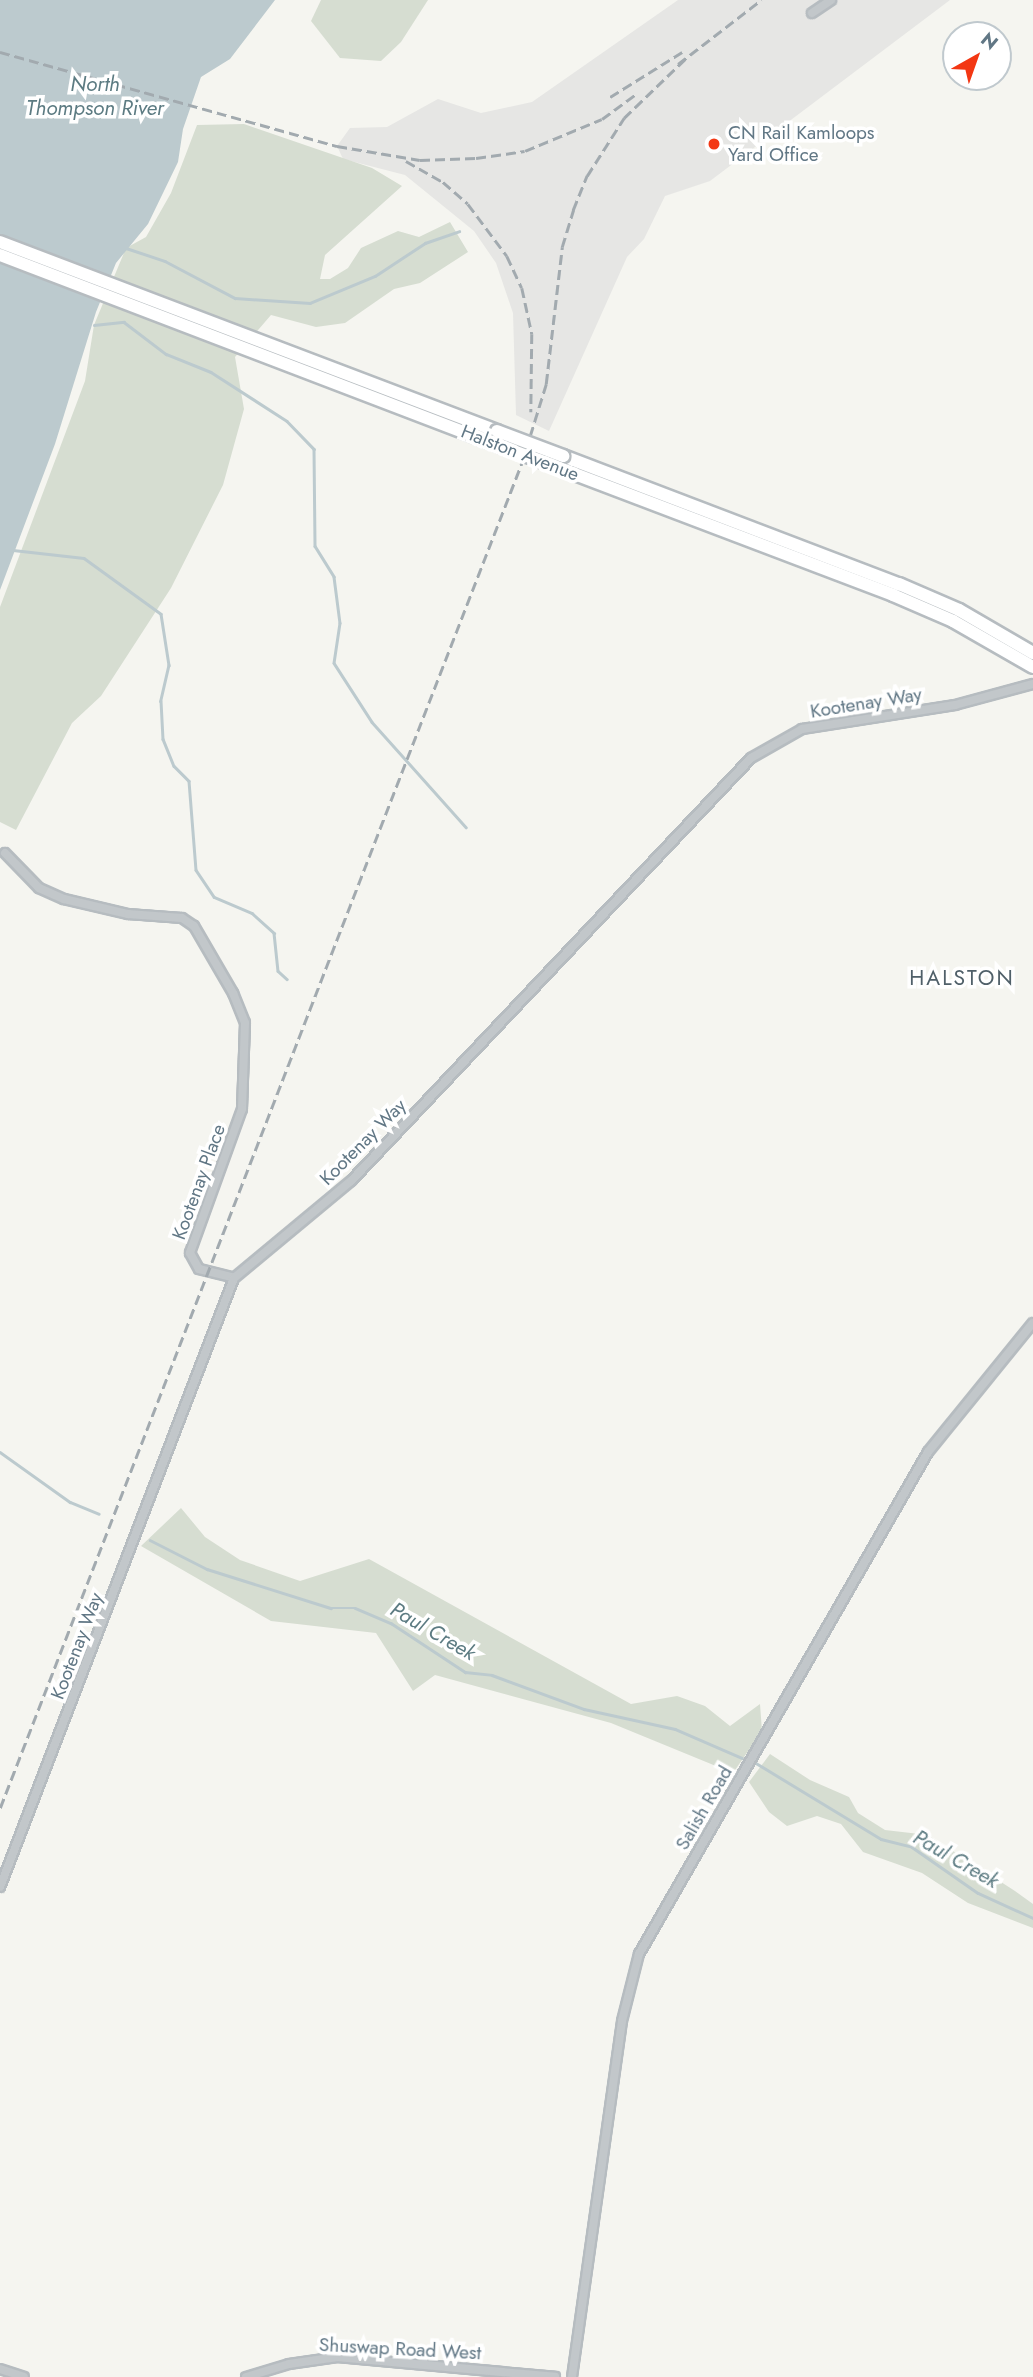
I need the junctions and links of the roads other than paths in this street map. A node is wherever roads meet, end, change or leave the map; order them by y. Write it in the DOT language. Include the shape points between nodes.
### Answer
graph roads {
  1 [pos="831,0"];
  2 [pos="812,13"];
  3 [pos="0,242"];
  4 [pos="0,256"];
  5 [pos="285,357"];
  6 [pos="561,462"];
  7 [pos="1033,653"];
  8 [pos="1033,667"];
  9 [pos="1033,684"];
  10 [pos="5,853"];
  11 [pos="234,1278"];
  12 [pos="1033,1323"];
  13 [pos="0,1887"];
  14 [pos="0,2369"];
  15 [pos="24,2377"];
  16 [pos="246,2377"];
  17 [pos="555,2377"];
  18 [pos="572,2377"];
  1 -- 2 [label="street"];
  3 -- 5 [label="main road, Halston Avenue"];
  4 -- 5 [label="main road, Halston Avenue"];
  5 -- 6 [label="main road, Halston Avenue, bridge"];
  6 -- 7 [label="main road, Halston Avenue" via="900,584 959,610"];
  6 -- 8 [label="main road, Halston Avenue" via="953,621"];
  9 -- 11 [label="street, Kootenay Way" via="955,705 802,729 751,758 351,1181"];
  10 -- 11 [label="street, Kootenay Place" via="39,888 64,899 128,914 172,915 194,926 233,993 245,1023 242,1109 190,1253 199,1269"];
  11 -- 13 [label="street, Kootenay Way"];
  12 -- 18 [label="street, Salish Road" via="928,1452 639,1954 622,2021"];
  14 -- 15 [label="street"];
  16 -- 17 [label="street, Shuswap Road West" via="337,2357"];
}
